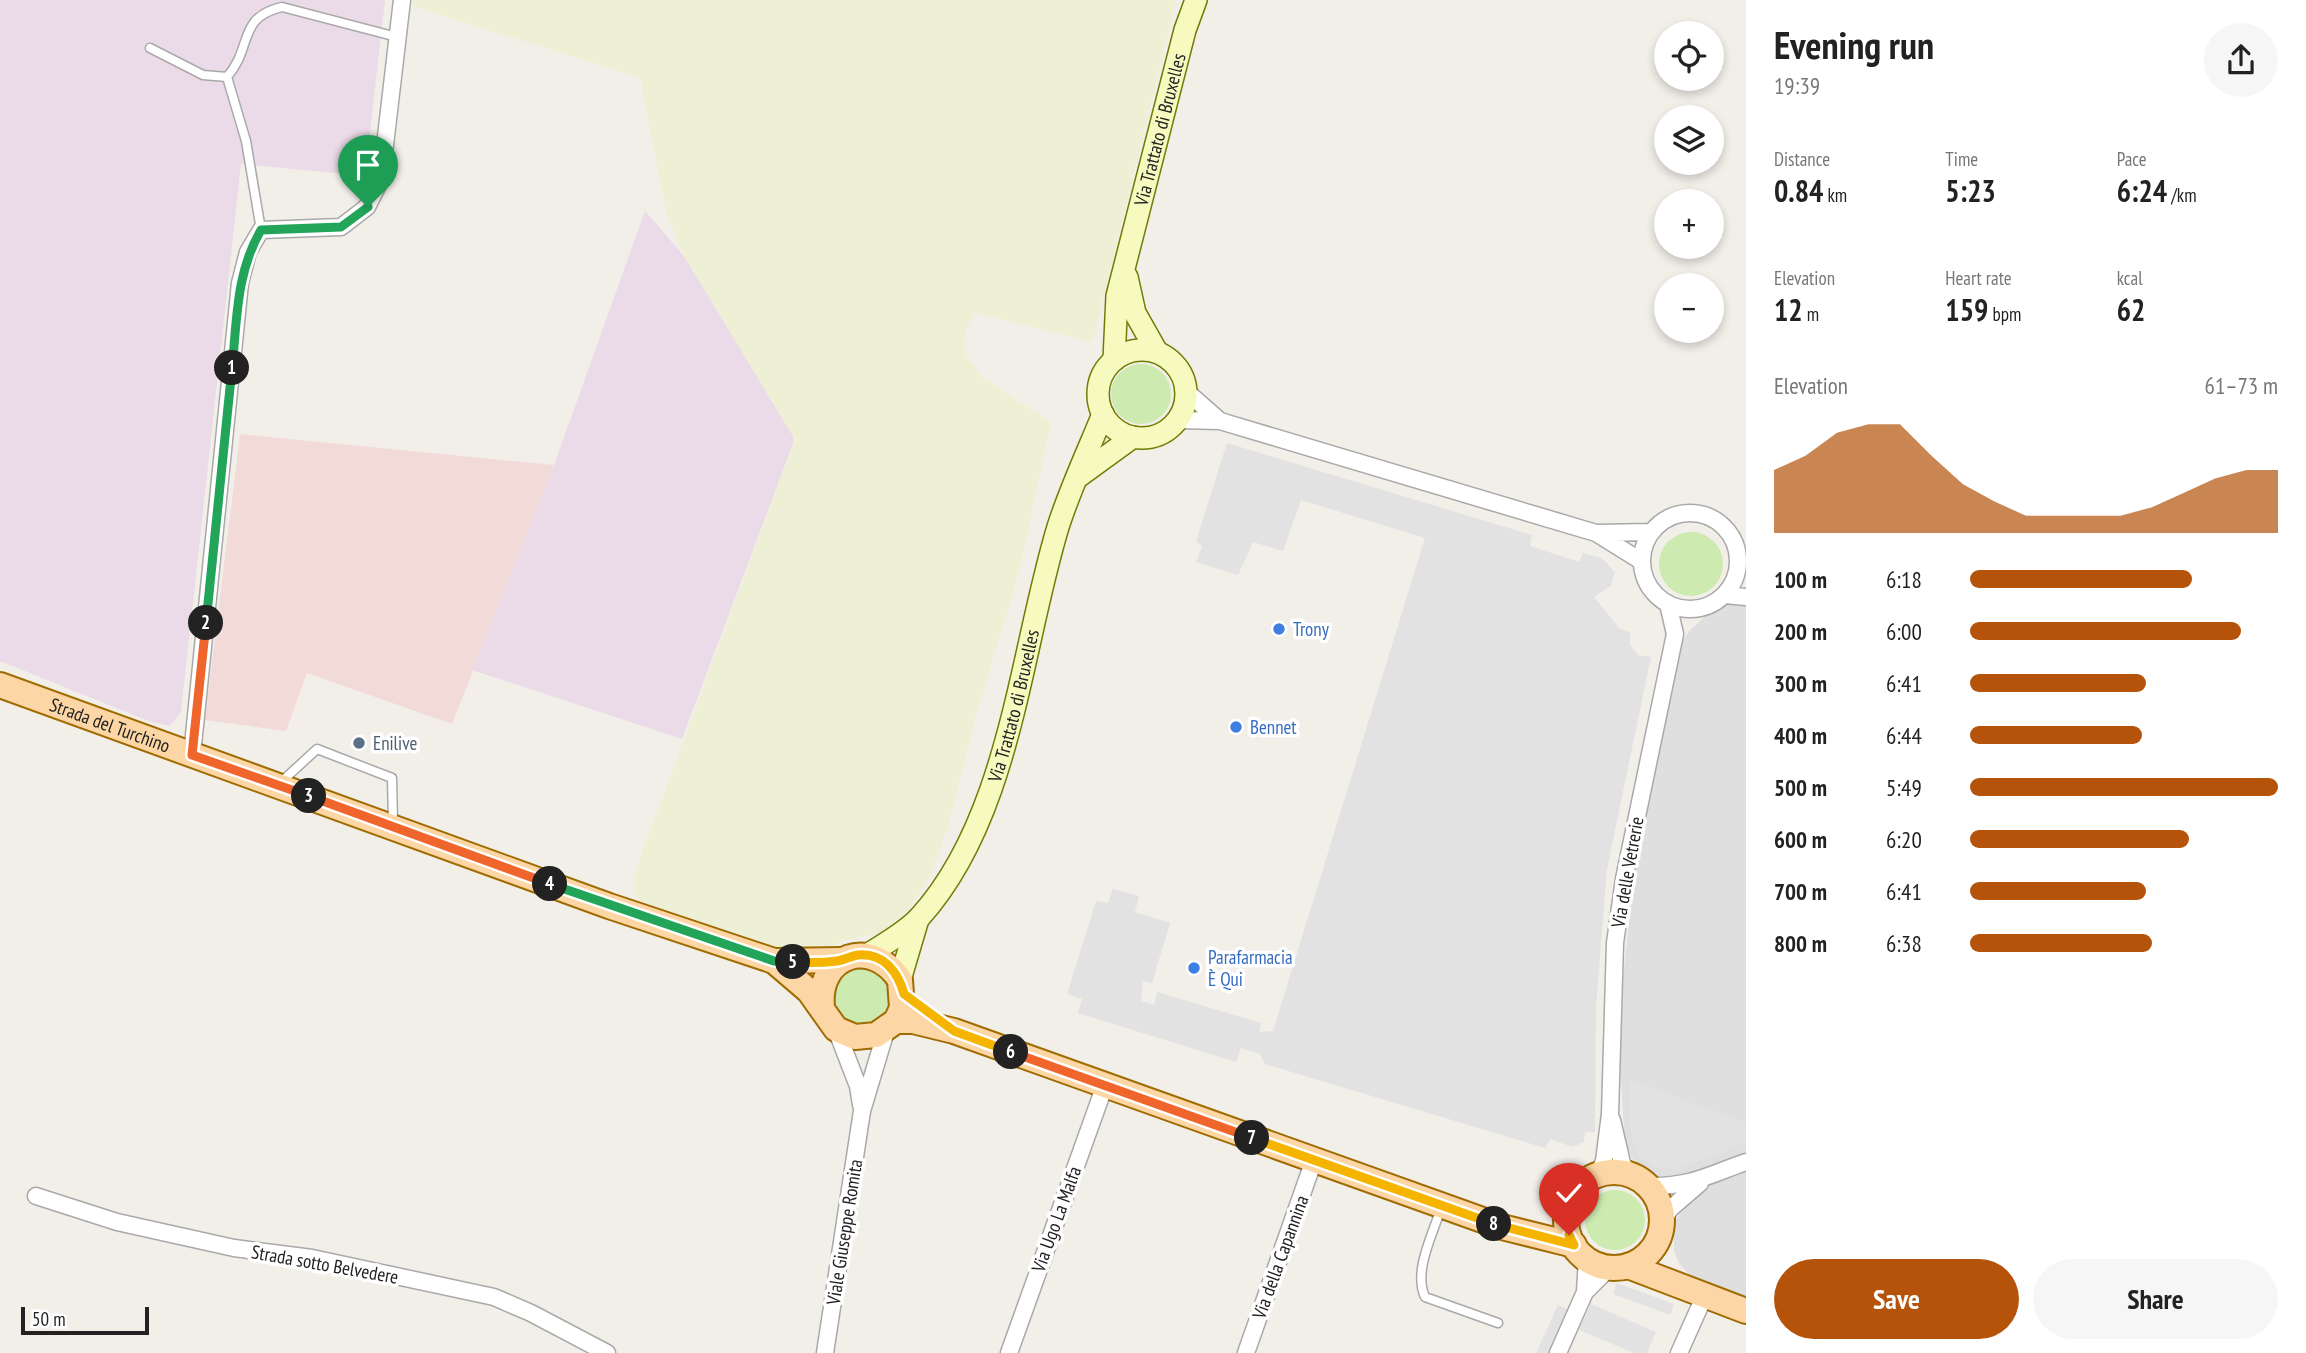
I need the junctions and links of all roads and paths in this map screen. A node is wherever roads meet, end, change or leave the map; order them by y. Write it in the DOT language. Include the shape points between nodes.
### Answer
graph roads {
  1 [pos="402,0"];
  2 [pos="1196,0"];
  3 [pos="397,37"];
  4 [pos="150,48"];
  5 [pos="227,77"];
  6 [pos="261,230"];
  7 [pos="1126,260"];
  8 [pos="1157,352"];
  9 [pos="1114,360"];
  10 [pos="1187,392"];
  11 [pos="1103,414"];
  12 [pos="1178,420"];
  13 [pos="1220,421"];
  14 [pos="1133,437"];
  15 [pos="1078,477"];
  16 [pos="1650,532"];
  17 [pos="1596,533"];
  18 [pos="1641,561"];
  19 [pos="1742,568"];
  20 [pos="1725,595"];
  21 [pos="1746,597"];
  22 [pos="1668,604"];
  23 [pos="1695,609"];
  24 [pos="1675,634"];
  25 [pos="0,685"];
  26 [pos="192,755"];
  27 [pos="278,785"];
  28 [pos="393,826"];
  29 [pos="918,919"];
  30 [pos="867,955"];
  31 [pos="842,960"];
  32 [pos="774,961"];
  33 [pos="902,987"];
  34 [pos="822,1007"];
  35 [pos="891,1026"];
  36 [pos="836,1029"];
  37 [pos="954,1031"];
  38 [pos="1105,1086"];
  39 [pos="862,1111"];
  40 [pos="1610,1115"];
  41 [pos="1314,1160"];
  42 [pos="1746,1162"];
  43 [pos="1598,1175"];
  44 [pos="1639,1180"];
  45 [pos="1704,1180"];
  46 [pos="36,1196"];
  47 [pos="1442,1206"];
  48 [pos="1567,1213"];
  49 [pos="1502,1227"];
  50 [pos="1660,1231"];
  51 [pos="1599,1260"];
  52 [pos="1695,1294"];
  53 [pos="1746,1311"];
  54 [pos="1498,1323"];
  55 [pos="607,1353"];
  56 [pos="825,1353"];
  57 [pos="1009,1353"];
  58 [pos="1246,1353"];
  59 [pos="1558,1353"];
  60 [pos="1679,1353"];
  1 -- 3 [label="street"];
  2 -- 7 [label="main road, Via Trattato di Bruxelles"];
  3 -- 5 [label="lane" via="282,7 265,11 254,18 236,67"];
  3 -- 6 [label="street" via="381,179 368,207 341,227"];
  4 -- 5 [label="lane" via="203,75"];
  5 -- 6 [label="lane" via="246,141"];
  6 -- 26 [label="street" via="248,252 240,284"];
  7 -- 8 [label="main road, Via Trattato di Bruxelles" via="1135,313"];
  7 -- 9 [label="main road, Via Trattato di Bruxelles" via="1117,296"];
  8 -- 9 [label="main road" via="1135,351"];
  8 -- 10 [label="main road" via="1178,368"];
  9 -- 11 [label="main road" via="1101,379"];
  10 -- 12 [label="main road"];
  10 -- 13 [label="street"];
  11 -- 14 [label="main road" via="1120,432"];
  11 -- 15 [label="main road, Via Trattato di Bruxelles"];
  12 -- 13 [label="street"];
  12 -- 14 [label="main road" via="1161,434"];
  13 -- 17 [label="street"];
  14 -- 15 [label="main road"];
  15 -- 29 [label="main road, Via Trattato di Bruxelles" via="1058,526 998,770 982,817"];
  16 -- 17 [label="street"];
  16 -- 18 [label="street"];
  16 -- 19 [label="street" via="1675,514 1706,515 1730,533"];
  17 -- 18 [label="street"];
  18 -- 22 [label="street" via="1647,584"];
  19 -- 20 [label="street"];
  20 -- 21 [label="street"];
  20 -- 23 [label="street"];
  22 -- 23 [label="street"];
  22 -- 24 [label="street"];
  23 -- 24 [label="street"];
  24 -- 40 [label="street, Via delle Vetrerie" via="1615,943"];
  25 -- 26 [label="main road, Strada del Turchino"];
  26 -- 27 [label="main road, Strada del Turchino"];
  27 -- 28 [label="main road, Strada del Turchino"];
  27 -- 28 [label="lane" via="317,749 392,778"];
  28 -- 32 [label="main road, Strada del Turchino"];
  29 -- 30 [label="main road, Via Trattato di Bruxelles"];
  29 -- 33 [label="main road, Via Trattato di Bruxelles"];
  30 -- 31 [label="main road"];
  30 -- 33 [label="main road" via="892,968"];
  31 -- 32 [label="main road, Strada del Turchino"];
  31 -- 34 [label="main road" via="824,980"];
  32 -- 34 [label="main road, Strada del Turchino"];
  33 -- 35 [label="main road"];
  33 -- 37 [label="main road"];
  34 -- 36 [label="main road"];
  35 -- 36 [label="main road" via="866,1038"];
  35 -- 37 [label="main road" via="913,1021"];
  35 -- 39 [label="street, Viale Giuseppe Romita"];
  36 -- 39 [label="street, Viale Giuseppe Romita" via="858,1086"];
  37 -- 38 [label="main road"];
  38 -- 41 [label="main road"];
  38 -- 57 [label="street, Via Ugo La Malfa"];
  39 -- 56 [label="street, Viale Giuseppe Romita"];
  40 -- 43 [label="street, Via delle Vetrerie"];
  40 -- 44 [label="street, Via delle Vetrerie" via="1622,1163"];
  41 -- 47 [label="main road"];
  41 -- 58 [label="street, Via della Capannina"];
  42 -- 45 [label="street"];
  43 -- 44 [label="main road" via="1614,1172"];
  43 -- 48 [label="main road" via="1579,1187"];
  44 -- 45 [label="street" via="1669,1186"];
  44 -- 50 [label="main road" via="1656,1196"];
  45 -- 50 [label="street" via="1670,1209"];
  46 -- 55 [label="street, Strada sotto Belvedere" via="117,1222 234,1248 312,1258 494,1297"];
  47 -- 49 [label="main road"];
  47 -- 54 [label="lane" via="1422,1268 1420,1285 1425,1297"];
  48 -- 49 [label="main road"];
  48 -- 51 [label="main road" via="1566,1224"];
  49 -- 51 [label="main road"];
  50 -- 51 [label="main road" via="1640,1261"];
  50 -- 52 [label="main road" via="1670,1269"];
  51 -- 52 [label="main road"];
  51 -- 59 [label="street"];
  52 -- 53 [label="main road"];
  52 -- 60 [label="street"];
}
